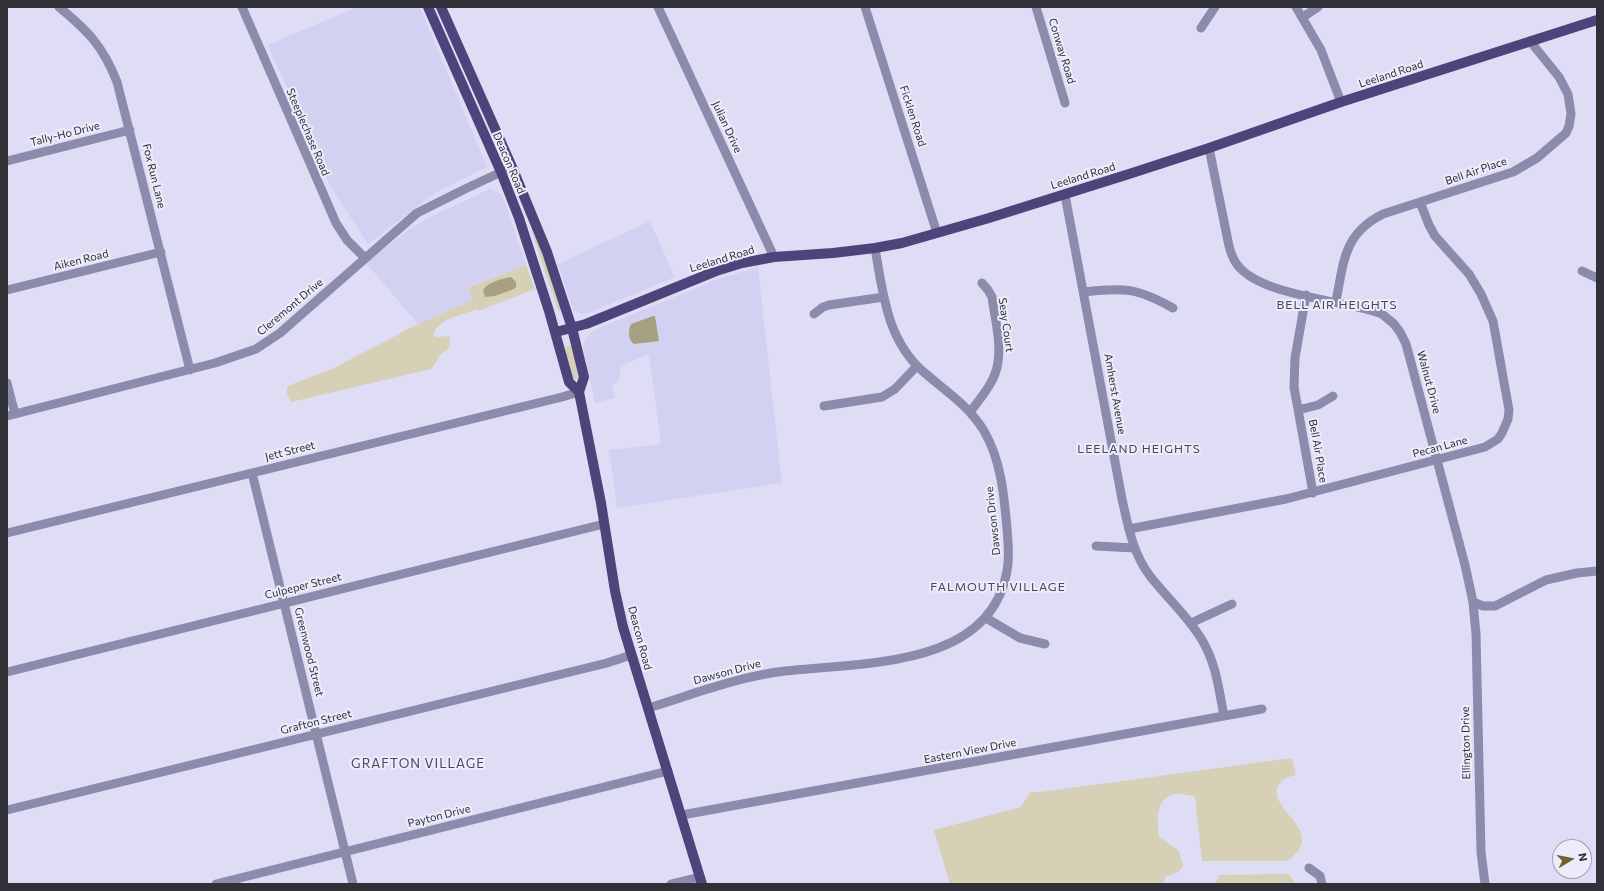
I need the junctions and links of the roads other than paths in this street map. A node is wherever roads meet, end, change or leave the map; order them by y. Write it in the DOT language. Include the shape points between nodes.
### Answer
graph roads {
  1 [pos="59,7"];
  2 [pos="242,7"];
  3 [pos="428,7"];
  4 [pos="441,7"];
  5 [pos="658,7"];
  6 [pos="865,7"];
  7 [pos="1036,7"];
  8 [pos="1215,7"];
  9 [pos="1296,7"];
  10 [pos="1318,7"];
  11 [pos="1303,17"];
  12 [pos="1597,20"];
  13 [pos="1201,28"];
  14 [pos="1530,42"];
  15 [pos="1341,102"];
  16 [pos="1065,103"];
  17 [pos="130,130"];
  18 [pos="1209,148"];
  19 [pos="7,161"];
  20 [pos="512,167"];
  21 [pos="501,172"];
  22 [pos="1064,195"];
  23 [pos="1420,202"];
  24 [pos="937,233"];
  25 [pos="875,248"];
  26 [pos="161,252"];
  27 [pos="774,257"];
  28 [pos="365,258"];
  29 [pos="1582,271"];
  30 [pos="1597,278"];
  31 [pos="982,283"];
  32 [pos="7,290"];
  33 [pos="1084,292"];
  34 [pos="1306,295"];
  35 [pos="884,297"];
  36 [pos="1336,301"];
  37 [pos="1173,308"];
  38 [pos="814,314"];
  39 [pos="572,328"];
  40 [pos="556,332"];
  41 [pos="917,366"];
  42 [pos="190,370"];
  43 [pos="7,383"];
  44 [pos="579,392"];
  45 [pos="1333,396"];
  46 [pos="824,406"];
  47 [pos="1298,410"];
  48 [pos="970,412"];
  49 [pos="11,415"];
  50 [pos="1438,460"];
  51 [pos="252,473"];
  52 [pos="1313,493"];
  53 [pos="604,524"];
  54 [pos="1129,529"];
  55 [pos="7,533"];
  56 [pos="1096,546"];
  57 [pos="1134,548"];
  58 [pos="1597,571"];
  59 [pos="1473,602"];
  60 [pos="284,603"];
  61 [pos="1232,604"];
  62 [pos="986,618"];
  63 [pos="1191,622"];
  64 [pos="1045,644"];
  65 [pos="631,655"];
  66 [pos="7,672"];
  67 [pos="648,708"];
  68 [pos="1262,709"];
  69 [pos="1224,716"];
  70 [pos="316,734"];
  71 [pos="668,771"];
  72 [pos="7,810"];
  73 [pos="682,816"];
  74 [pos="345,852"];
  75 [pos="1309,868"];
  76 [pos="701,880"];
  77 [pos="216,884"];
  78 [pos="353,884"];
  79 [pos="670,884"];
  80 [pos="1322,884"];
  81 [pos="1485,884"];
  1 -- 17 [label="street, Fox Run Lane" via="88,32 104,54 117,82"];
  2 -- 28 [label="street, Steeplechase Road" via="329,209 340,231"];
  3 -- 21 [label="main road, Deacon Road"];
  4 -- 20 [label="main road, Deacon Road"];
  5 -- 27 [label="street, Julian Drive"];
  6 -- 24 [label="street, Ficklen Road"];
  7 -- 16 [label="street, Conway Road"];
  8 -- 13 [label="street"];
  9 -- 11 [label="street"];
  10 -- 11 [label="street"];
  11 -- 15 [label="street" via="1321,50"];
  12 -- 14 [label="main road, Leeland Road"];
  14 -- 15 [label="main road, Leeland Road"];
  14 -- 23 [label="street, Bell Air Place" via="1559,77 1568,94 1571,114 1566,133 1537,158 1513,172"];
  15 -- 18 [label="main road, Leeland Road"];
  17 -- 19 [label="street, Tally-Ho Drive"];
  17 -- 26 [label="street, Fox Run Lane"];
  18 -- 22 [label="main road, Leeland Road"];
  18 -- 34 [label="street, Walnut Drive" via="1229,246 1235,261 1246,273 1264,284"];
  20 -- 21 [label="street, Cleremont Drive"];
  20 -- 39 [label="main road, Deacon Road" via="547,252"];
  21 -- 28 [label="street, Cleremont Drive" via="417,213"];
  21 -- 40 [label="main road, Deacon Road"];
  22 -- 24 [label="main road, Leeland Road"];
  22 -- 33 [label="street, Amherst Avenue"];
  23 -- 36 [label="street, Bell Air Place" via="1383,214 1358,232 1345,257"];
  23 -- 50 [label="street, Pecan Lane" via="1435,236 1469,274 1488,307 1496,332 1509,410 1502,433 1490,445"];
  24 -- 25 [label="main road, Leeland Road"];
  25 -- 27 [label="main road, Leeland Road"];
  25 -- 35 [label="street, Dawson Drive"];
  26 -- 32 [label="street, Aiken Road"];
  26 -- 42 [label="street, Fox Run Lane"];
  27 -- 39 [label="main road, Leeland Road" via="716,271"];
  28 -- 42 [label="street, Cleremont Drive" via="270,341 243,354"];
  29 -- 30 [label="street"];
  31 -- 48 [label="street, Seay Court" via="992,298 998,365 991,382"];
  33 -- 37 [label="street" via="1108,289 1137,291"];
  33 -- 54 [label="street, Amherst Avenue"];
  34 -- 36 [label="street, Walnut Drive"];
  34 -- 47 [label="street, Bell Air Place" via="1294,358 1294,387"];
  35 -- 38 [label="street" via="829,305"];
  35 -- 41 [label="street, Dawson Drive" via="893,330"];
  36 -- 50 [label="street, Walnut Drive" via="1382,314 1400,332 1406,344"];
  39 -- 40 [label="main road"];
  39 -- 44 [label="main road, Deacon Road" via="584,377"];
  40 -- 44 [label="main road, Deacon Road" via="570,382"];
  41 -- 46 [label="street" via="882,397"];
  41 -- 48 [label="street, Dawson Drive"];
  42 -- 49 [label="street, Cleremont Drive"];
  43 -- 49 [label="street"];
  44 -- 51 [label="street, Jett Street"];
  44 -- 53 [label="main road, Deacon Road"];
  45 -- 47 [label="street" via="1318,406"];
  47 -- 52 [label="street, Bell Air Place"];
  48 -- 62 [label="street, Dawson Drive" via="984,432 995,457 1004,498 1009,551 1004,583"];
  50 -- 52 [label="street, Pecan Lane"];
  50 -- 59 [label="street, Walnut Drive"];
  51 -- 55 [label="street, Jett Street"];
  51 -- 60 [label="street, Greenwood Street"];
  52 -- 54 [label="street, Pecan Lane"];
  53 -- 60 [label="street, Culpeper Street"];
  53 -- 65 [label="main road, Deacon Road" via="615,591"];
  54 -- 57 [label="street, Amherst Avenue"];
  56 -- 57 [label="street"];
  57 -- 63 [label="street, Amherst Avenue" via="1149,575"];
  58 -- 59 [label="street" via="1546,580 1496,606 1483,606"];
  59 -- 81 [label="street, Ellington Drive" via="1481,852"];
  60 -- 66 [label="street, Culpeper Street"];
  60 -- 70 [label="street, Greenwood Street"];
  61 -- 63 [label="street"];
  62 -- 64 [label="street" via="1020,638"];
  62 -- 67 [label="street, Dawson Drive" via="963,637 922,653 878,662 768,674"];
  63 -- 69 [label="street, Amherst Avenue" via="1213,665"];
  65 -- 67 [label="main road, Deacon Road"];
  65 -- 70 [label="street, Grafton Street"];
  67 -- 71 [label="main road, Deacon Road"];
  68 -- 69 [label="street, Eastern View Drive"];
  69 -- 73 [label="street, Eastern View Drive"];
  70 -- 72 [label="street, Grafton Street"];
  70 -- 74 [label="street, Greenwood Street"];
  71 -- 73 [label="main road, Deacon Road"];
  71 -- 74 [label="street, Payton Drive"];
  73 -- 76 [label="main road, Deacon Road"];
  74 -- 77 [label="street, Payton Drive"];
  74 -- 78 [label="street, Greenwood Street"];
  75 -- 80 [label="street" via="1320,876"];
  76 -- 79 [label="street"];
}
